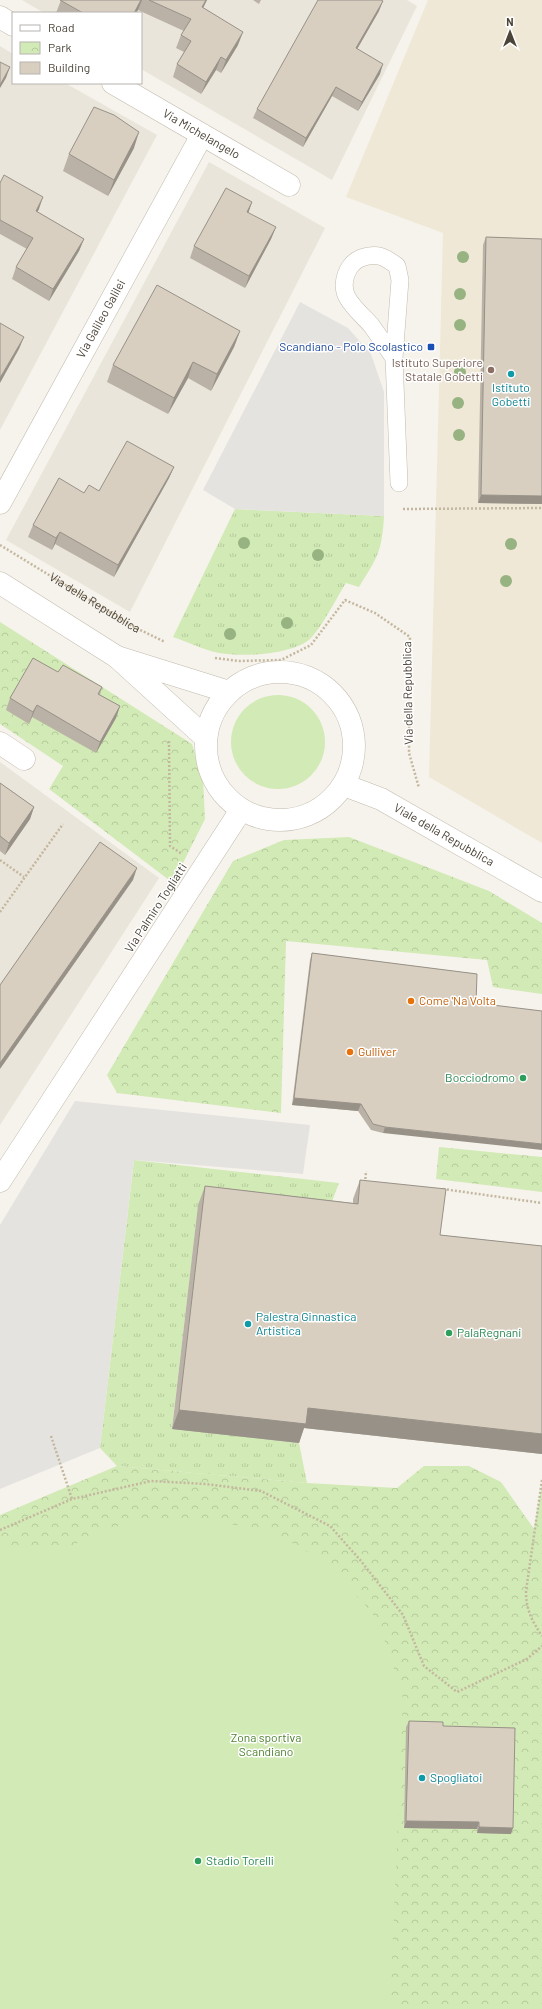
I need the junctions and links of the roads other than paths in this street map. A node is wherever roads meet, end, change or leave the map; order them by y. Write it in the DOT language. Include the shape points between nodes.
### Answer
graph roads {
  1 [pos="0,18"];
  2 [pos="12,24"];
  3 [pos="114,84"];
  4 [pos="202,135"];
  5 [pos="290,185"];
  6 [pos="394,358"];
  7 [pos="399,483"];
  8 [pos="0,503"];
  9 [pos="0,583"];
  10 [pos="117,657"];
  11 [pos="229,692"];
  12 [pos="206,738"];
  13 [pos="0,742"];
  14 [pos="24,760"];
  15 [pos="344,786"];
  16 [pos="241,810"];
  17 [pos="542,891"];
  18 [pos="0,1181"];
  1 -- 2 [label="street"];
  3 -- 4 [label="street, Via Michelangelo"];
  4 -- 5 [label="street, Via Michelangelo"];
  4 -- 8 [label="street, Via Galileo Galilei"];
  6 -- 6 [label="lane" via="400,280 397,266 385,256 366,256 348,268 345,281 346,296"];
  6 -- 7 [label="lane"];
  9 -- 10 [label="street"];
  10 -- 11 [label="street"];
  10 -- 12 [label="street"];
  11 -- 12 [label="street" via="218,705"];
  11 -- 15 [label="street" via="243,682 268,673 281,672 298,674 322,685 341,703 353,730 353,760"];
  12 -- 16 [label="street" via="207,762 211,774 217,786"];
  13 -- 14 [label="street"];
  15 -- 16 [label="street" via="327,804 297,818 274,820"];
  15 -- 17 [label="street, Viale della Repubblica" via="381,799"];
  16 -- 18 [label="street, Via Palmiro Togliatti"];
}
